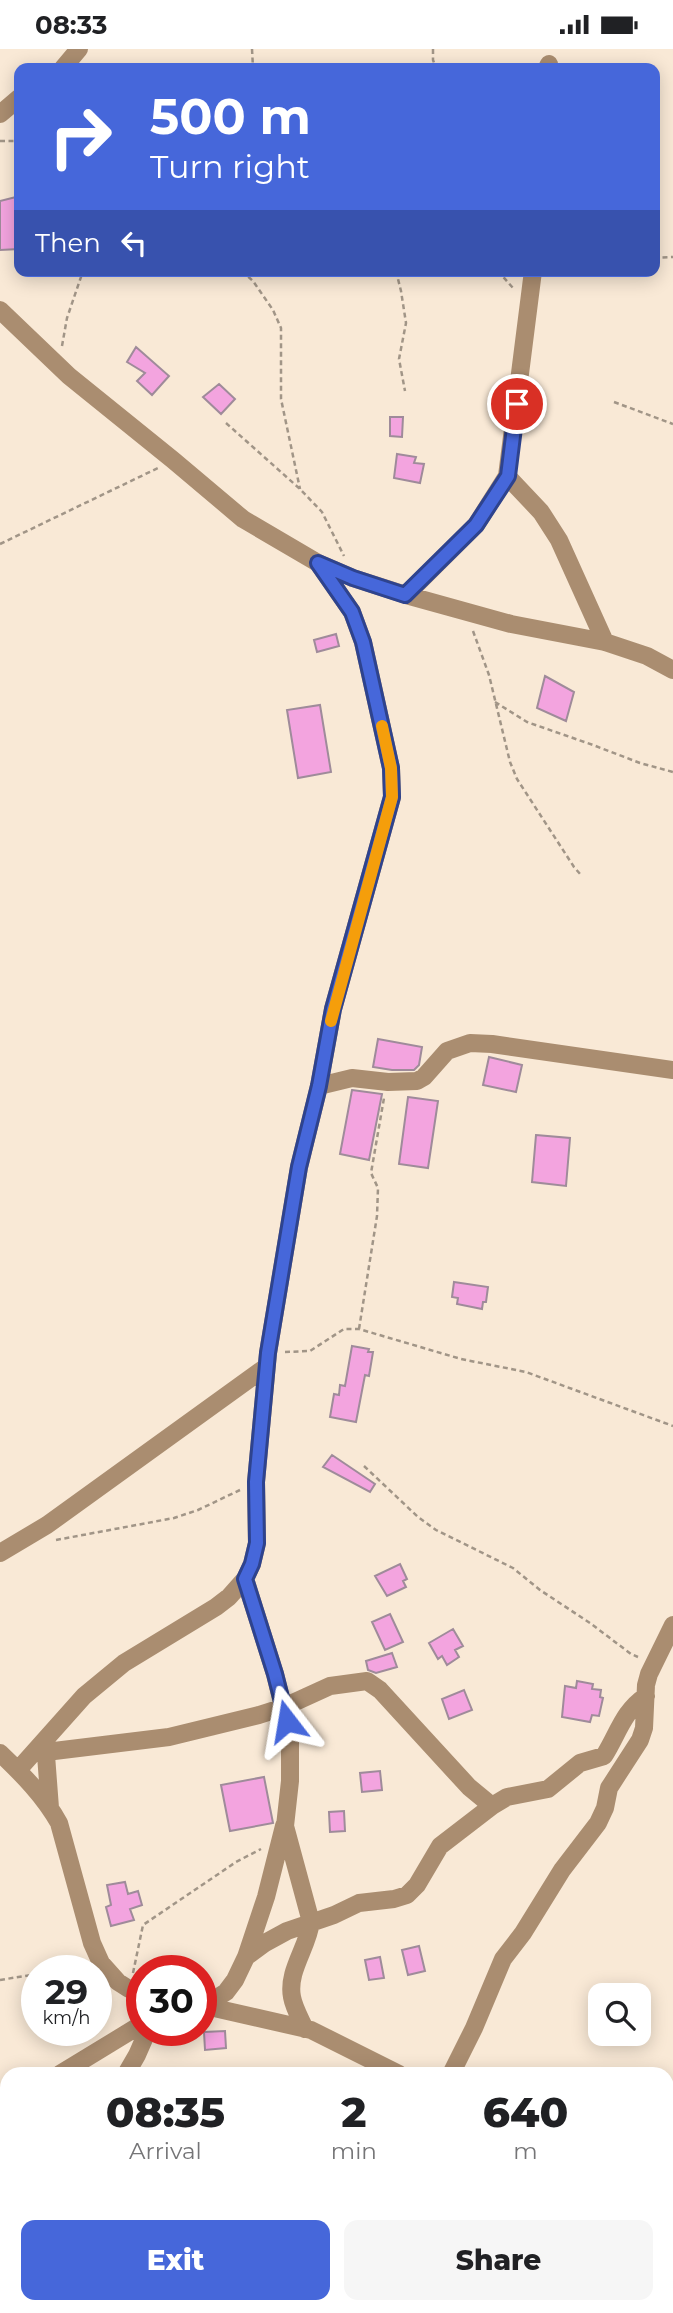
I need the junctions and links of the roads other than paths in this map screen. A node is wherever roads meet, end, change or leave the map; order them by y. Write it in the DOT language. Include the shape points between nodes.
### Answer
graph roads {
  1 [pos="79,49"];
  2 [pos="67,63"];
  3 [pos="14,102"];
  4 [pos="0,114"];
  5 [pos="532,277"];
  6 [pos="0,310"];
  7 [pos="508,476"];
  8 [pos="318,563"];
  9 [pos="405,595"];
  10 [pos="605,642"];
  11 [pos="673,670"];
  12 [pos="673,1070"];
  13 [pos="319,1086"];
  14 [pos="267,1360"];
  15 [pos="0,1553"];
  16 [pos="245,1579"];
  17 [pos="673,1625"];
  18 [pos="646,1696"];
  19 [pos="284,1707"];
  20 [pos="45,1745"];
  21 [pos="0,1753"];
  22 [pos="18,1770"];
  23 [pos="492,1806"];
  24 [pos="50,1808"];
  25 [pos="282,1833"];
  26 [pos="311,1921"];
  27 [pos="246,1957"];
  28 [pos="126,1986"];
  29 [pos="217,1995"];
  30 [pos="217,2008"];
  31 [pos="305,2029"];
  32 [pos="126,2034"];
  33 [pos="141,2046"];
  34 [pos="71,2067"];
  35 [pos="130,2067"];
  36 [pos="386,2067"];
  37 [pos="455,2067"];
  1 -- 2 [label="street"];
  3 -- 4 [label="street"];
  5 -- 7 [label="street"];
  6 -- 8 [label="street" via="59,367 243,519"];
  7 -- 9 [label="street" via="476,525"];
  7 -- 10 [label="street" via="559,540"];
  8 -- 9 [label="street"];
  8 -- 13 [label="street" via="352,612 363,642 392,782 392,797 333,1009"];
  9 -- 10 [label="street" via="511,624"];
  10 -- 11 [label="street"];
  12 -- 13 [label="street" via="470,1043 447,1051 417,1081 352,1079"];
  13 -- 14 [label="street" via="299,1167"];
  14 -- 15 [label="street" via="47,1525"];
  14 -- 16 [label="street" via="256,1482 257,1543"];
  16 -- 19 [label="street"];
  16 -- 20 [label="street" via="206,1614 118,1668 84,1696"];
  17 -- 18 [label="street" via="654,1661"];
  18 -- 23 [label="street" via="625,1715 604,1756 580,1763 548,1789 507,1797"];
  18 -- 37 [label="street" via="640,1740 609,1788 602,1817 502,1959"];
  19 -- 20 [label="street" via="169,1737"];
  19 -- 23 [label="street" via="330,1686 367,1681"];
  19 -- 25 [label="street" via="292,1753"];
  20 -- 22 [label="street"];
  20 -- 24 [label="street"];
  21 -- 22 [label="street"];
  22 -- 24 [label="street"];
  23 -- 26 [label="street" via="440,1846 407,1895 359,1903"];
  24 -- 28 [label="street" via="59,1823 92,1943 101,1963"];
  25 -- 26 [label="street"];
  25 -- 27 [label="street"];
  26 -- 27 [label="street"];
  26 -- 31 [label="street" via="292,1983 292,1996"];
  27 -- 29 [label="street" via="231,1985"];
  30 -- 31 [label="street"];
  31 -- 36 [label="street"];
  32 -- 34 [label="street"];
  33 -- 35 [label="street"];
}
